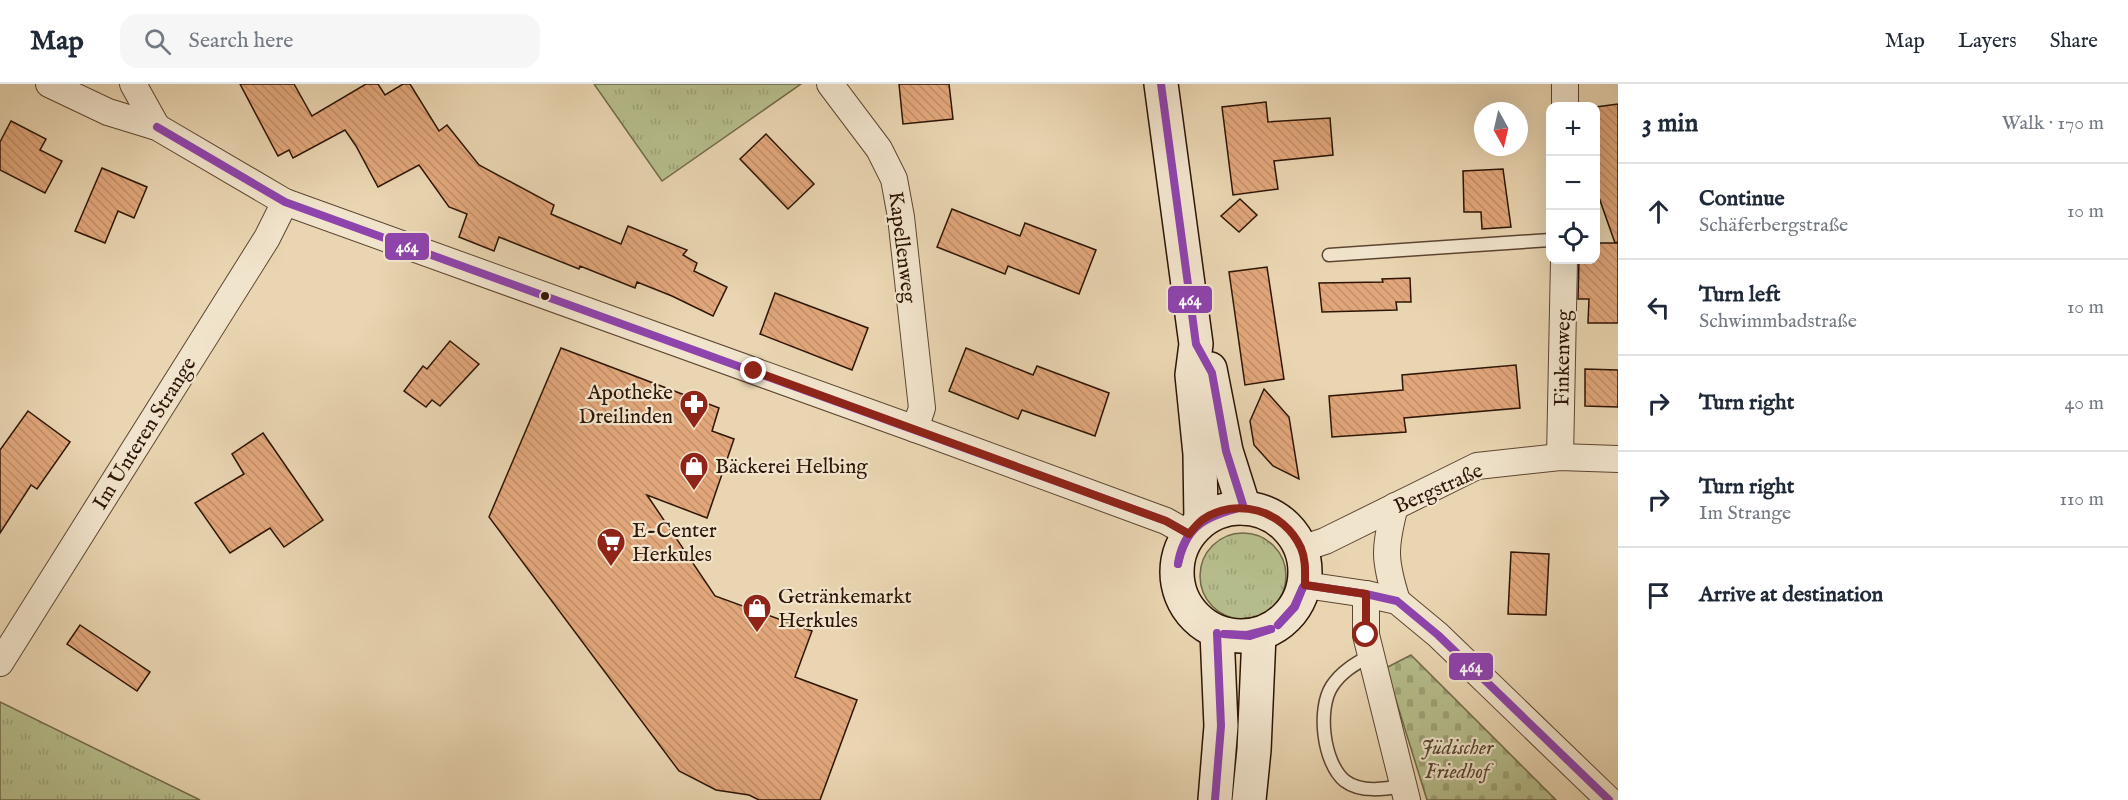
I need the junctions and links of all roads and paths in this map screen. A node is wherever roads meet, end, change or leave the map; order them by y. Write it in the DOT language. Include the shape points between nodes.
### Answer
graph roads {
  1 [pos="49,84"];
  2 [pos="133,84"];
  3 [pos="831,84"];
  4 [pos="1161,84"];
  5 [pos="1565,84"];
  6 [pos="1565,102"];
  7 [pos="157,127"];
  8 [pos="285,202"];
  9 [pos="1546,240"];
  10 [pos="1329,255"];
  11 [pos="1564,264"];
  12 [pos="1196,344"];
  13 [pos="915,429"];
  14 [pos="1560,457"];
  15 [pos="1618,459"];
  16 [pos="1395,506"];
  17 [pos="1244,508"];
  18 [pos="1195,527"];
  19 [pos="1301,549"];
  20 [pos="1305,585"];
  21 [pos="1366,594"];
  22 [pos="1397,601"];
  23 [pos="1217,633"];
  24 [pos="1259,635"];
  25 [pos="1371,655"];
  26 [pos="0,663"];
  27 [pos="1405,793"];
  28 [pos="1215,800"];
  29 [pos="1250,800"];
  30 [pos="1609,800"];
  1 -- 7 [label="street" via="108,112"];
  2 -- 7 [label="street"];
  3 -- 13 [label="street, Kapellenweg" via="879,149 894,179 922,408"];
  4 -- 12 [label="main road"];
  5 -- 6 [label="street"];
  7 -- 8 [label="street"];
  8 -- 13 [label="street"];
  8 -- 26 [label="street, Im Unteren Strange" via="267,238"];
  9 -- 10 [label="lane"];
  11 -- 14 [label="street, Finkenweg"];
  12 -- 17 [label="main road" via="1212,373 1226,451"];
  12 -- 18 [label="main road" via="1192,375 1200,453"];
  13 -- 18 [label="street" via="1166,521"];
  14 -- 15 [label="street, Bergstraße"];
  14 -- 16 [label="street, Bergstraße" via="1477,466"];
  16 -- 19 [label="street, Bergstraße"];
  16 -- 22 [label="street" via="1386,553"];
  17 -- 18 [label="main road" via="1221,510"];
  17 -- 19 [label="main road" via="1279,520"];
  18 -- 23 [label="main road" via="1180,549 1176,582 1190,612"];
  19 -- 20 [label="main road"];
  20 -- 21 [label="street"];
  20 -- 24 [label="main road" via="1288,616"];
  21 -- 22 [label="street"];
  21 -- 25 [label="street" via="1366,635"];
  22 -- 30 [label="street" via="1438,635"];
  23 -- 24 [label="main road"];
  23 -- 28 [label="main road" via="1221,726"];
  24 -- 29 [label="main road"];
  25 -- 27 [label="street"];
  25 -- 27 [label="lane" via="1346,669 1331,688 1324,710 1324,735 1329,755 1345,780 1357,787"];
}
